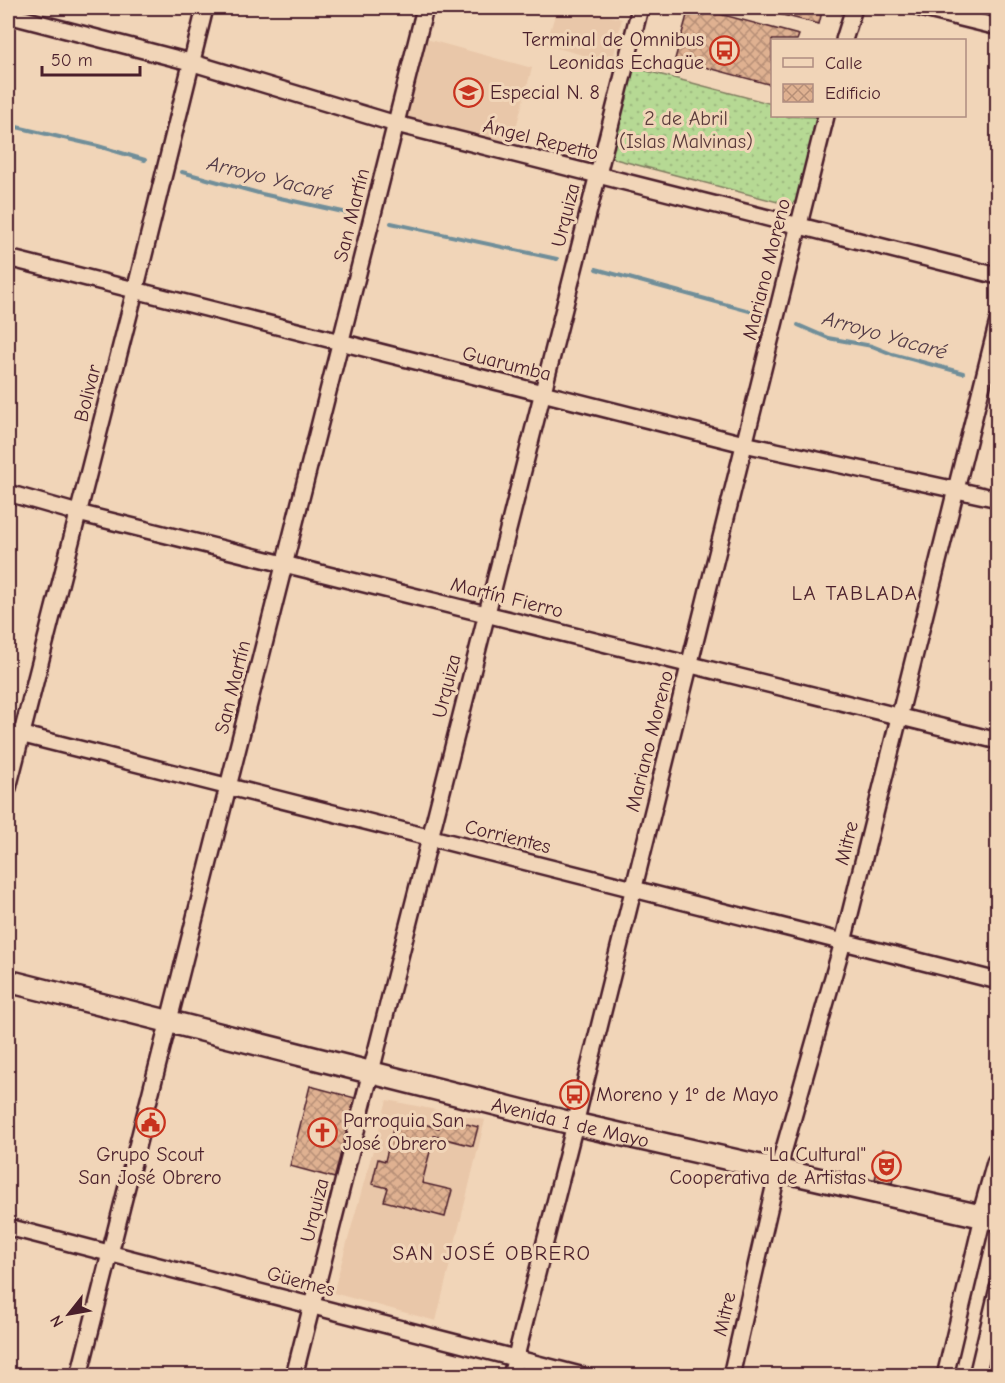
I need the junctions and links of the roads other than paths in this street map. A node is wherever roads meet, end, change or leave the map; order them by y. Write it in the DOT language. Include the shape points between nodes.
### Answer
graph roads {
  1 [pos="205,8"];
  2 [pos="425,8"];
  3 [pos="639,8"];
  4 [pos="854,8"];
  5 [pos="920,8"];
  6 [pos="8,15"];
  7 [pos="998,27"];
  8 [pos="844,39"];
  9 [pos="190,62"];
  10 [pos="826,117"];
  11 [pos="396,124"];
  12 [pos="597,175"];
  13 [pos="798,226"];
  14 [pos="8,258"];
  15 [pos="998,276"];
  16 [pos="135,291"];
  17 [pos="998,321"];
  18 [pos="340,342"];
  19 [pos="542,393"];
  20 [pos="744,444"];
  21 [pos="955,489"];
  22 [pos="8,493"];
  23 [pos="998,499"];
  24 [pos="78,513"];
  25 [pos="285,564"];
  26 [pos="486,614"];
  27 [pos="690,664"];
  28 [pos="899,716"];
  29 [pos="14,733"];
  30 [pos="998,741"];
  31 [pos="228,787"];
  32 [pos="8,788"];
  33 [pos="430,838"];
  34 [pos="634,889"];
  35 [pos="843,942"];
  36 [pos="8,981"];
  37 [pos="998,981"];
  38 [pos="169,1022"];
  39 [pos="370,1072"];
  40 [pos="575,1124"];
  41 [pos="998,1163"];
  42 [pos="778,1170"];
  43 [pos="990,1218"];
  44 [pos="8,1227"];
  45 [pos="111,1253"];
  46 [pos="998,1288"];
  47 [pos="311,1305"];
  48 [pos="515,1358"];
  49 [pos="79,1376"];
  50 [pos="294,1376"];
  51 [pos="511,1376"];
  52 [pos="584,1376"];
  53 [pos="731,1376"];
  54 [pos="945,1376"];
  55 [pos="977,1376"];
  1 -- 9 [label="street, Bolivar"];
  2 -- 11 [label="street, San Martín"];
  3 -- 12 [label="street, Urquiza"];
  4 -- 8 [label="street"];
  5 -- 7 [label="street"];
  6 -- 9 [label="street, Ángel Repetto"];
  9 -- 11 [label="street, Ángel Repetto"];
  9 -- 16 [label="street, Bolivar"];
  10 -- 13 [label="street, Mariano Moreno"];
  11 -- 12 [label="street, Ángel Repetto"];
  11 -- 18 [label="street, San Martín"];
  12 -- 13 [label="street, Ángel Repetto"];
  12 -- 19 [label="street, Urquiza"];
  13 -- 15 [label="street, Ángel Repetto"];
  13 -- 20 [label="street, Mariano Moreno"];
  14 -- 16 [label="street, Guarumba"];
  16 -- 18 [label="street, Guarumba"];
  16 -- 24 [label="street, Bolivar"];
  17 -- 21 [label="street, Mitre"];
  18 -- 19 [label="street, Guarumba"];
  18 -- 25 [label="street, San Martín"];
  19 -- 20 [label="street, Guarumba"];
  19 -- 26 [label="street, Urquiza"];
  20 -- 21 [label="street, Guarumba"];
  20 -- 27 [label="street, Mariano Moreno"];
  21 -- 23 [label="street, Guarumba"];
  21 -- 28 [label="street, Mitre"];
  22 -- 24 [label="street, Martín Fierro"];
  24 -- 25 [label="street, Martín Fierro"];
  24 -- 29 [label="street, Bolivar"];
  25 -- 26 [label="street, Martín Fierro"];
  25 -- 31 [label="street, San Martín"];
  26 -- 27 [label="street, Martín Fierro"];
  26 -- 33 [label="street, Urquiza"];
  27 -- 28 [label="street, Martín Fierro"];
  27 -- 34 [label="street, Mariano Moreno"];
  28 -- 30 [label="street, Martín Fierro"];
  28 -- 35 [label="street, Mitre"];
  29 -- 31 [label="street, Corrientes"];
  29 -- 32 [label="street, Bolivar"];
  31 -- 33 [label="street, Corrientes"];
  31 -- 38 [label="street, San Martín"];
  33 -- 34 [label="street, Corrientes"];
  33 -- 39 [label="street, Urquiza"];
  34 -- 35 [label="street, Corrientes"];
  34 -- 40 [label="street, Mariano Moreno"];
  35 -- 37 [label="street, Corrientes"];
  35 -- 42 [label="street, Mitre"];
  36 -- 38 [label="main road, Avenida 1 de Mayo"];
  38 -- 39 [label="main road, Avenida 1 de Mayo"];
  38 -- 45 [label="street, San Martín"];
  39 -- 40 [label="main road, Avenida 1 de Mayo"];
  39 -- 47 [label="street, Urquiza"];
  40 -- 42 [label="main road, Avenida 1 de Mayo"];
  40 -- 48 [label="street, Mariano Moreno"];
  41 -- 43 [label="main road"];
  42 -- 43 [label="main road, Avenida 1 de Mayo"];
  42 -- 53 [label="street, Mitre"];
  43 -- 54 [label="street"];
  44 -- 45 [label="street, Güemes"];
  45 -- 47 [label="street, Güemes"];
  45 -- 49 [label="street, San Martín"];
  46 -- 55 [label="street"];
  47 -- 48 [label="street, Güemes"];
  47 -- 50 [label="street, Urquiza"];
  48 -- 51 [label="street, Mariano Moreno"];
  48 -- 52 [label="street, Güemes"];
}
